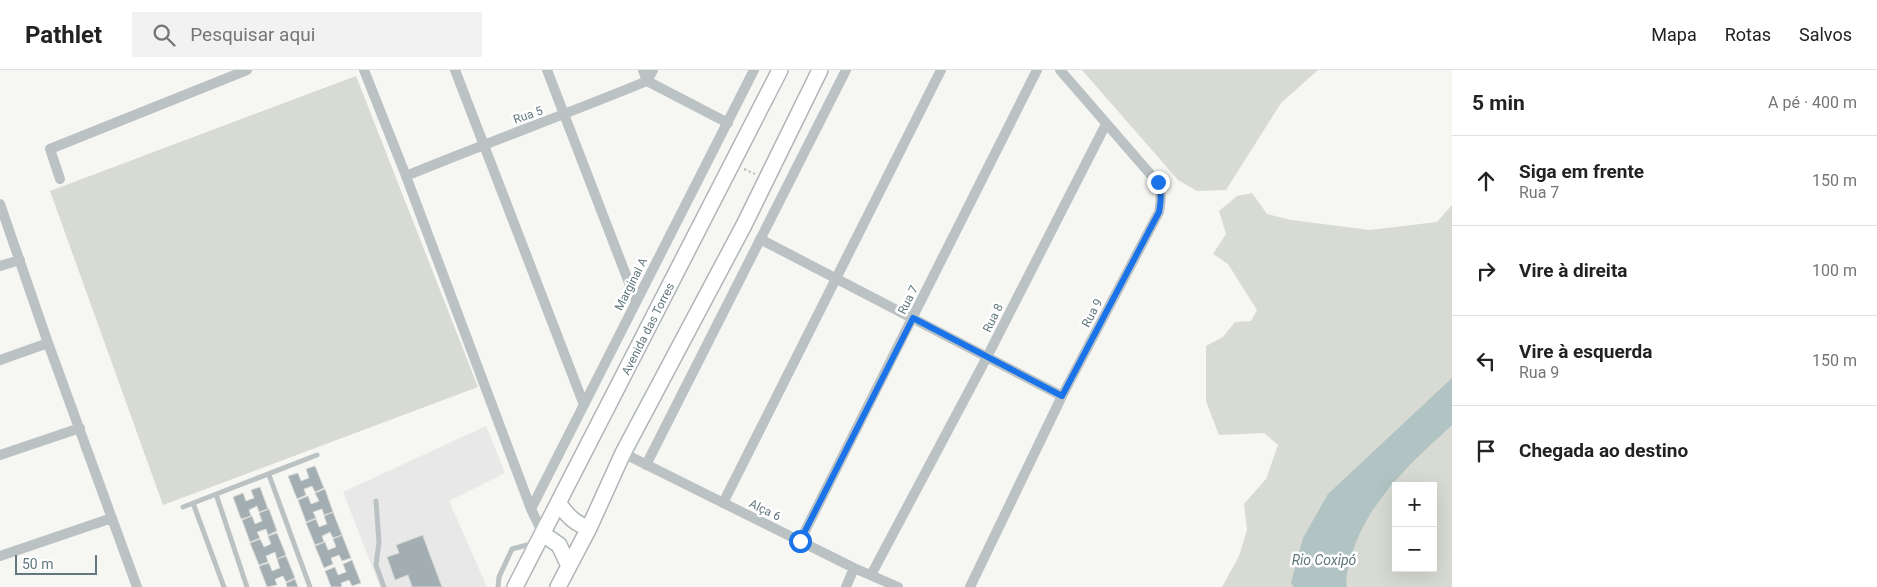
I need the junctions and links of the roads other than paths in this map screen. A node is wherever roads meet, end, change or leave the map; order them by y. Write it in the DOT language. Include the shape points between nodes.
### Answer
graph roads {
  1 [pos="247,70"];
  2 [pos="364,70"];
  3 [pos="455,70"];
  4 [pos="547,70"];
  5 [pos="643,70"];
  6 [pos="653,70"];
  7 [pos="754,70"];
  8 [pos="780,70"];
  9 [pos="820,70"];
  10 [pos="846,70"];
  11 [pos="941,70"];
  12 [pos="1037,70"];
  13 [pos="1060,70"];
  14 [pos="647,81"];
  15 [pos="564,115"];
  16 [pos="728,123"];
  17 [pos="1106,124"];
  18 [pos="482,144"];
  19 [pos="406,176"];
  20 [pos="60,179"];
  21 [pos="0,204"];
  22 [pos="760,239"];
  23 [pos="20,260"];
  24 [pos="0,266"];
  25 [pos="835,278"];
  26 [pos="636,301"];
  27 [pos="913,318"];
  28 [pos="48,343"];
  29 [pos="987,357"];
  30 [pos="0,360"];
  31 [pos="1062,396"];
  32 [pos="584,405"];
  33 [pos="80,428"];
  34 [pos="623,453"];
  35 [pos="0,455"];
  36 [pos="318,455"];
  37 [pos="646,465"];
  38 [pos="269,475"];
  39 [pos="216,494"];
  40 [pos="376,500"];
  41 [pos="194,503"];
  42 [pos="723,503"];
  43 [pos="559,504"];
  44 [pos="183,508"];
  45 [pos="531,509"];
  46 [pos="112,518"];
  47 [pos="589,528"];
  48 [pos="540,538"];
  49 [pos="800,541"];
  50 [pos="0,556"];
  51 [pos="570,566"];
  52 [pos="854,568"];
  53 [pos="871,576"];
  54 [pos="137,587"];
  55 [pos="224,587"];
  56 [pos="247,587"];
  57 [pos="310,587"];
  58 [pos="384,587"];
  59 [pos="498,587"];
  60 [pos="515,587"];
  61 [pos="558,587"];
  62 [pos="846,587"];
  63 [pos="898,587"];
  64 [pos="970,587"];
  1 -- 20 [label="street" via="50,149"];
  2 -- 19 [label="street"];
  3 -- 18 [label="street"];
  4 -- 15 [label="street"];
  5 -- 14 [label="street"];
  6 -- 14 [label="street"];
  7 -- 16 [label="street, Marginal A"];
  8 -- 43 [label="main road, Avenida das Torres"];
  9 -- 34 [label="main road"];
  10 -- 22 [label="street"];
  11 -- 25 [label="street"];
  12 -- 27 [label="street, Rua 7"];
  13 -- 17 [label="street, Rua 9"];
  14 -- 15 [label="street, Rua 5"];
  14 -- 16 [label="street"];
  15 -- 18 [label="street, Rua 5"];
  15 -- 26 [label="street"];
  16 -- 26 [label="street, Marginal A"];
  17 -- 29 [label="street, Rua 8"];
  17 -- 31 [label="street, Rua 9" via="1158,182 1162,200 1159,212"];
  18 -- 19 [label="street, Rua 5"];
  18 -- 32 [label="street"];
  19 -- 45 [label="street"];
  21 -- 23 [label="street"];
  22 -- 25 [label="street"];
  22 -- 37 [label="street"];
  23 -- 24 [label="street"];
  23 -- 28 [label="street"];
  25 -- 27 [label="street"];
  25 -- 42 [label="street"];
  26 -- 32 [label="street, Marginal A"];
  27 -- 29 [label="street"];
  27 -- 49 [label="street, Rua 7"];
  28 -- 30 [label="street"];
  28 -- 33 [label="street"];
  29 -- 31 [label="street"];
  29 -- 53 [label="street, Rua 8"];
  31 -- 64 [label="street, Rua 9"];
  32 -- 45 [label="street, Marginal A"];
  33 -- 35 [label="street"];
  33 -- 46 [label="street"];
  34 -- 37 [label="street, Alça 6"];
  34 -- 47 [label="main road"];
  36 -- 38 [label="lane"];
  37 -- 42 [label="street, Alça 6"];
  38 -- 39 [label="lane"];
  38 -- 57 [label="lane"];
  39 -- 41 [label="lane"];
  39 -- 56 [label="lane"];
  40 -- 58 [label="lane" via="379,542 376,565"];
  41 -- 44 [label="lane"];
  41 -- 55 [label="lane"];
  42 -- 49 [label="street, Alça 6"];
  43 -- 47 [label="main road" via="569,517"];
  43 -- 48 [label="main road, Avenida das Torres"];
  45 -- 48 [label="street"];
  46 -- 50 [label="street"];
  46 -- 54 [label="street"];
  47 -- 51 [label="main road"];
  48 -- 51 [label="main road" via="559,545"];
  48 -- 59 [label="lane" via="512,549 498,578"];
  48 -- 60 [label="main road, Avenida das Torres"];
  49 -- 52 [label="street, Alça 6"];
  51 -- 61 [label="main road"];
  52 -- 53 [label="street, Alça 6"];
  52 -- 62 [label="street"];
  53 -- 63 [label="street, Alça 6"];
}
